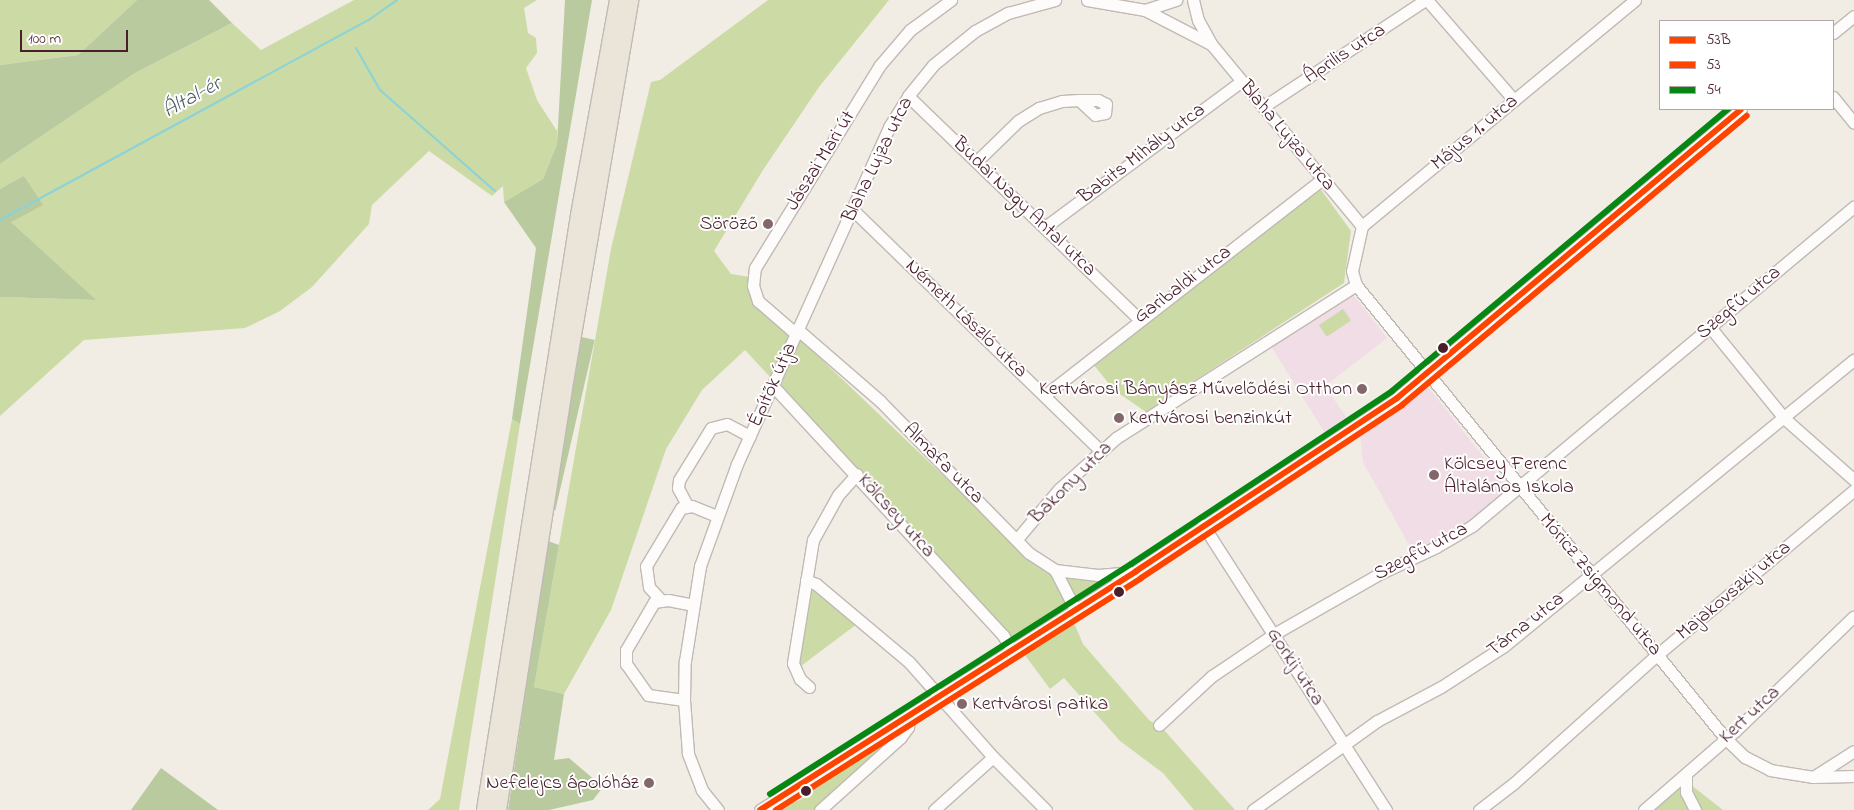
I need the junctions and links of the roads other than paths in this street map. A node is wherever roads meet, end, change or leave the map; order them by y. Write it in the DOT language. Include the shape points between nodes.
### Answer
graph roads {
  1 [pos="618,0"];
  2 [pos="630,0"];
  3 [pos="951,0"];
  4 [pos="1055,0"];
  5 [pos="1087,0"];
  6 [pos="1176,0"];
  7 [pos="1193,0"];
  8 [pos="1426,0"];
  9 [pos="1635,0"];
  10 [pos="1145,10"];
  11 [pos="1854,16"];
  12 [pos="1834,32"];
  13 [pos="1212,45"];
  14 [pos="1240,82"];
  15 [pos="908,96"];
  16 [pos="1834,97"];
  17 [pos="1080,100"];
  18 [pos="1514,100"];
  19 [pos="1263,107"];
  20 [pos="1740,110"];
  21 [pos="1854,123"];
  22 [pos="977,161"];
  23 [pos="1324,178"];
  24 [pos="1854,207"];
  25 [pos="853,210"];
  26 [pos="1362,226"];
  27 [pos="1044,227"];
  28 [pos="1356,285"];
  29 [pos="1139,319"];
  30 [pos="1710,327"];
  31 [pos="796,331"];
  32 [pos="1854,360"];
  33 [pos="1425,372"];
  34 [pos="774,386"];
  35 [pos="1045,395"];
  36 [pos="1784,418"];
  37 [pos="750,436"];
  38 [pos="1100,450"];
  39 [pos="857,474"];
  40 [pos="1854,480"];
  41 [pos="1519,486"];
  42 [pos="1854,490"];
  43 [pos="687,506"];
  44 [pos="717,516"];
  45 [pos="1203,525"];
  46 [pos="1017,539"];
  47 [pos="1055,570"];
  48 [pos="1136,571"];
  49 [pos="1590,573"];
  50 [pos="806,580"];
  51 [pos="660,599"];
  52 [pos="693,605"];
  53 [pos="1075,609"];
  54 [pos="1854,616"];
  55 [pos="1274,634"];
  56 [pos="1012,651"];
  57 [pos="1658,654"];
  58 [pos="809,686"];
  59 [pos="938,696"];
  60 [pos="684,700"];
  61 [pos="909,716"];
  62 [pos="1159,726"];
  63 [pos="1726,738"];
  64 [pos="1344,743"];
  65 [pos="993,757"];
  66 [pos="1854,771"];
  67 [pos="1686,774"];
  68 [pos="1854,776"];
  69 [pos="1813,777"];
  70 [pos="485,810"];
  71 [pos="498,810"];
  72 [pos="718,810"];
  73 [pos="760,810"];
  74 [pos="820,810"];
  75 [pos="934,810"];
  76 [pos="1046,810"];
  77 [pos="1253,810"];
  78 [pos="1386,810"];
  79 [pos="1479,810"];
  80 [pos="1644,810"];
  81 [pos="1695,810"];
  1 -- 70 [label="highway" via="576,234"];
  2 -- 71 [label="highway" via="567,369"];
  3 -- 31 [label="street, Jászai Mari út" via="910,30 880,64 755,268 753,286 758,301"];
  4 -- 15 [label="street, Blaha Lujza utca" via="1008,13 975,31 933,65"];
  5 -- 10 [label="street, Blaha Lujza utca"];
  6 -- 10 [label="street"];
  7 -- 13 [label="street, Blaha Lujza utca" via="1198,20"];
  8 -- 18 [label="street"];
  8 -- 19 [label="street, Április utca"];
  9 -- 18 [label="street, Május 1. utca"];
  10 -- 13 [label="street, Blaha Lujza utca"];
  11 -- 12 [label="street"];
  13 -- 14 [label="street, Blaha Lujza utca"];
  14 -- 19 [label="street, Blaha Lujza utca"];
  14 -- 27 [label="street, Babits Mihály utca"];
  15 -- 22 [label="street, Budai Nagy Antal utca"];
  15 -- 25 [label="street, Blaha Lujza utca" via="890,127"];
  16 -- 21 [label="street"];
  17 -- 22 [label="street" via="1050,104 1027,115"];
  18 -- 26 [label="street, Május 1. utca"];
  19 -- 23 [label="street, Blaha Lujza utca"];
  20 -- 33 [label="street"];
  22 -- 27 [label="street, Budai Nagy Antal utca"];
  23 -- 26 [label="street, Blaha Lujza utca"];
  23 -- 29 [label="street, Garibaldi utca"];
  24 -- 30 [label="street, Szegfű utca"];
  25 -- 31 [label="street, Blaha Lujza utca"];
  25 -- 35 [label="street, Németh László utca"];
  26 -- 28 [label="street" via="1352,270"];
  27 -- 29 [label="street, Budai Nagy Antal utca"];
  28 -- 33 [label="street, Móricz Zsigmond utca"];
  28 -- 38 [label="street, Bakony utca"];
  29 -- 35 [label="street, Garibaldi utca"];
  30 -- 36 [label="street"];
  30 -- 41 [label="street, Szegfű utca"];
  31 -- 34 [label="street, Építők útja"];
  31 -- 46 [label="street, Almafa utca" via="880,401"];
  32 -- 36 [label="street, Tárna utca"];
  33 -- 41 [label="street, Móricz Zsigmond utca"];
  33 -- 45 [label="street" via="1397,398 1333,443"];
  34 -- 37 [label="street, Építők útja"];
  34 -- 39 [label="street, Kölcsey utca"];
  35 -- 38 [label="street, Németh László utca"];
  36 -- 40 [label="street"];
  36 -- 49 [label="street, Tárna utca"];
  37 -- 43 [label="street, Építők útja" via="727,424 711,428 679,480 678,488"];
  37 -- 44 [label="street, Építők útja"];
  38 -- 46 [label="street, Bakony utca" via="1059,490"];
  39 -- 50 [label="street" via="838,495 813,540"];
  39 -- 56 [label="street, Kölcsey utca" via="1003,635"];
  41 -- 49 [label="street, Móricz Zsigmond utca"];
  41 -- 55 [label="street, Szegfű utca" via="1465,530"];
  42 -- 57 [label="street, Majakovszkij utca"];
  43 -- 44 [label="street"];
  43 -- 51 [label="street" via="681,508 646,566 649,587"];
  44 -- 52 [label="street, Építők útja" via="700,566"];
  45 -- 48 [label="street"];
  45 -- 55 [label="street, Gorkij utca"];
  46 -- 47 [label="street, Almafa utca" via="1029,553"];
  47 -- 48 [label="street" via="1098,575"];
  47 -- 53 [label="street, Almafa utca"];
  48 -- 53 [label="street"];
  49 -- 57 [label="street, Móricz Zsigmond utca"];
  49 -- 64 [label="street, Tárna utca" via="1504,646"];
  50 -- 58 [label="street" via="793,663 800,679"];
  50 -- 59 [label="street" via="877,633 915,668"];
  51 -- 52 [label="street"];
  51 -- 60 [label="street" via="654,602 635,632 626,650 626,664 648,695"];
  52 -- 60 [label="street, Építők útja"];
  53 -- 56 [label="street"];
  54 -- 63 [label="street, Kert utca"];
  55 -- 62 [label="street, Szegfű utca" via="1212,676"];
  55 -- 64 [label="street, Gorkij utca"];
  56 -- 59 [label="street"];
  57 -- 63 [label="street, Móricz Zsigmond utca"];
  57 -- 79 [label="street, Majakovszkij utca" via="1514,784"];
  59 -- 61 [label="street"];
  59 -- 65 [label="street"];
  60 -- 72 [label="street, Építők útja" via="688,753 693,773"];
  61 -- 73 [label="street"];
  61 -- 74 [label="street" via="908,727 900,738"];
  63 -- 67 [label="street, Kert utca"];
  63 -- 69 [label="street, Móricz Zsigmond utca" via="1756,764 1791,775"];
  64 -- 77 [label="street, Tárna utca"];
  64 -- 78 [label="street, Gorkij utca"];
  65 -- 75 [label="street"];
  65 -- 76 [label="street"];
  66 -- 69 [label="street" via="1850,763 1854,752"];
  67 -- 80 [label="street, Kert utca"];
  67 -- 81 [label="street" via="1686,792"];
  68 -- 69 [label="street, Móricz Zsigmond utca"];
}
